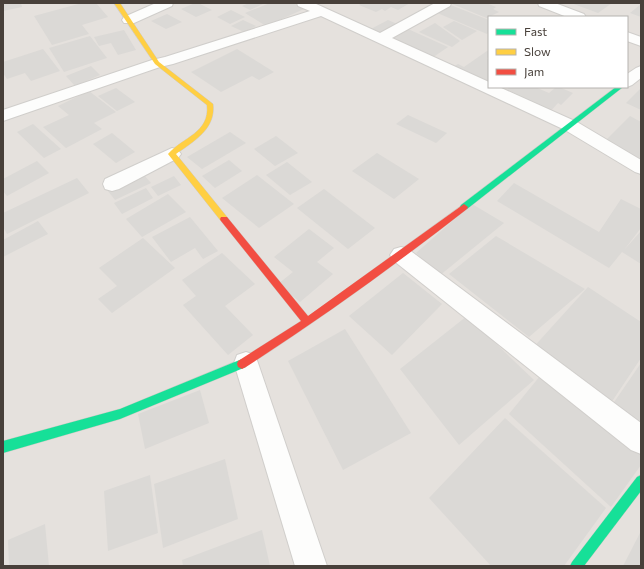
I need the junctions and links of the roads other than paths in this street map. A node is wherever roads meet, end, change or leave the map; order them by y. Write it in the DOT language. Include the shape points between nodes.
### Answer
graph roads {
  1 [pos="117,3"];
  2 [pos="166,3"];
  3 [pos="302,3"];
  4 [pos="446,3"];
  5 [pos="544,3"];
  6 [pos="320,12"];
  7 [pos="576,16"];
  8 [pos="129,20"];
  9 [pos="628,36"];
  10 [pos="382,38"];
  11 [pos="641,42"];
  12 [pos="157,63"];
  13 [pos="641,70"];
  14 [pos="628,81"];
  15 [pos="488,87"];
  16 [pos="489,88"];
  17 [pos="619,88"];
  18 [pos="3,116"];
  19 [pos="571,126"];
  20 [pos="172,154"];
  21 [pos="641,168"];
  22 [pos="112,184"];
  23 [pos="401,255"];
  24 [pos="307,322"];
  25 [pos="246,363"];
  26 [pos="641,440"];
  27 [pos="3,447"];
  28 [pos="641,481"];
  29 [pos="582,564"];
  30 [pos="311,566"];
  1 -- 8 [label="street"];
  2 -- 8 [label="street"];
  3 -- 6 [label="street"];
  4 -- 10 [label="street"];
  5 -- 7 [label="street"];
  6 -- 10 [label="street"];
  6 -- 12 [label="street"];
  8 -- 12 [label="street"];
  9 -- 11 [label="street"];
  10 -- 15 [label="street"];
  12 -- 18 [label="street"];
  12 -- 20 [label="street" via="213,108 213,114 204,128"];
  13 -- 14 [label="street"];
  16 -- 19 [label="street"];
  17 -- 19 [label="street"];
  19 -- 21 [label="street"];
  19 -- 23 [label="street"];
  20 -- 22 [label="street"];
  20 -- 24 [label="street"];
  23 -- 24 [label="street"];
  23 -- 26 [label="street"];
  24 -- 25 [label="street"];
  25 -- 27 [label="street" via="120,414"];
  25 -- 30 [label="street"];
  28 -- 29 [label="street"];
}
